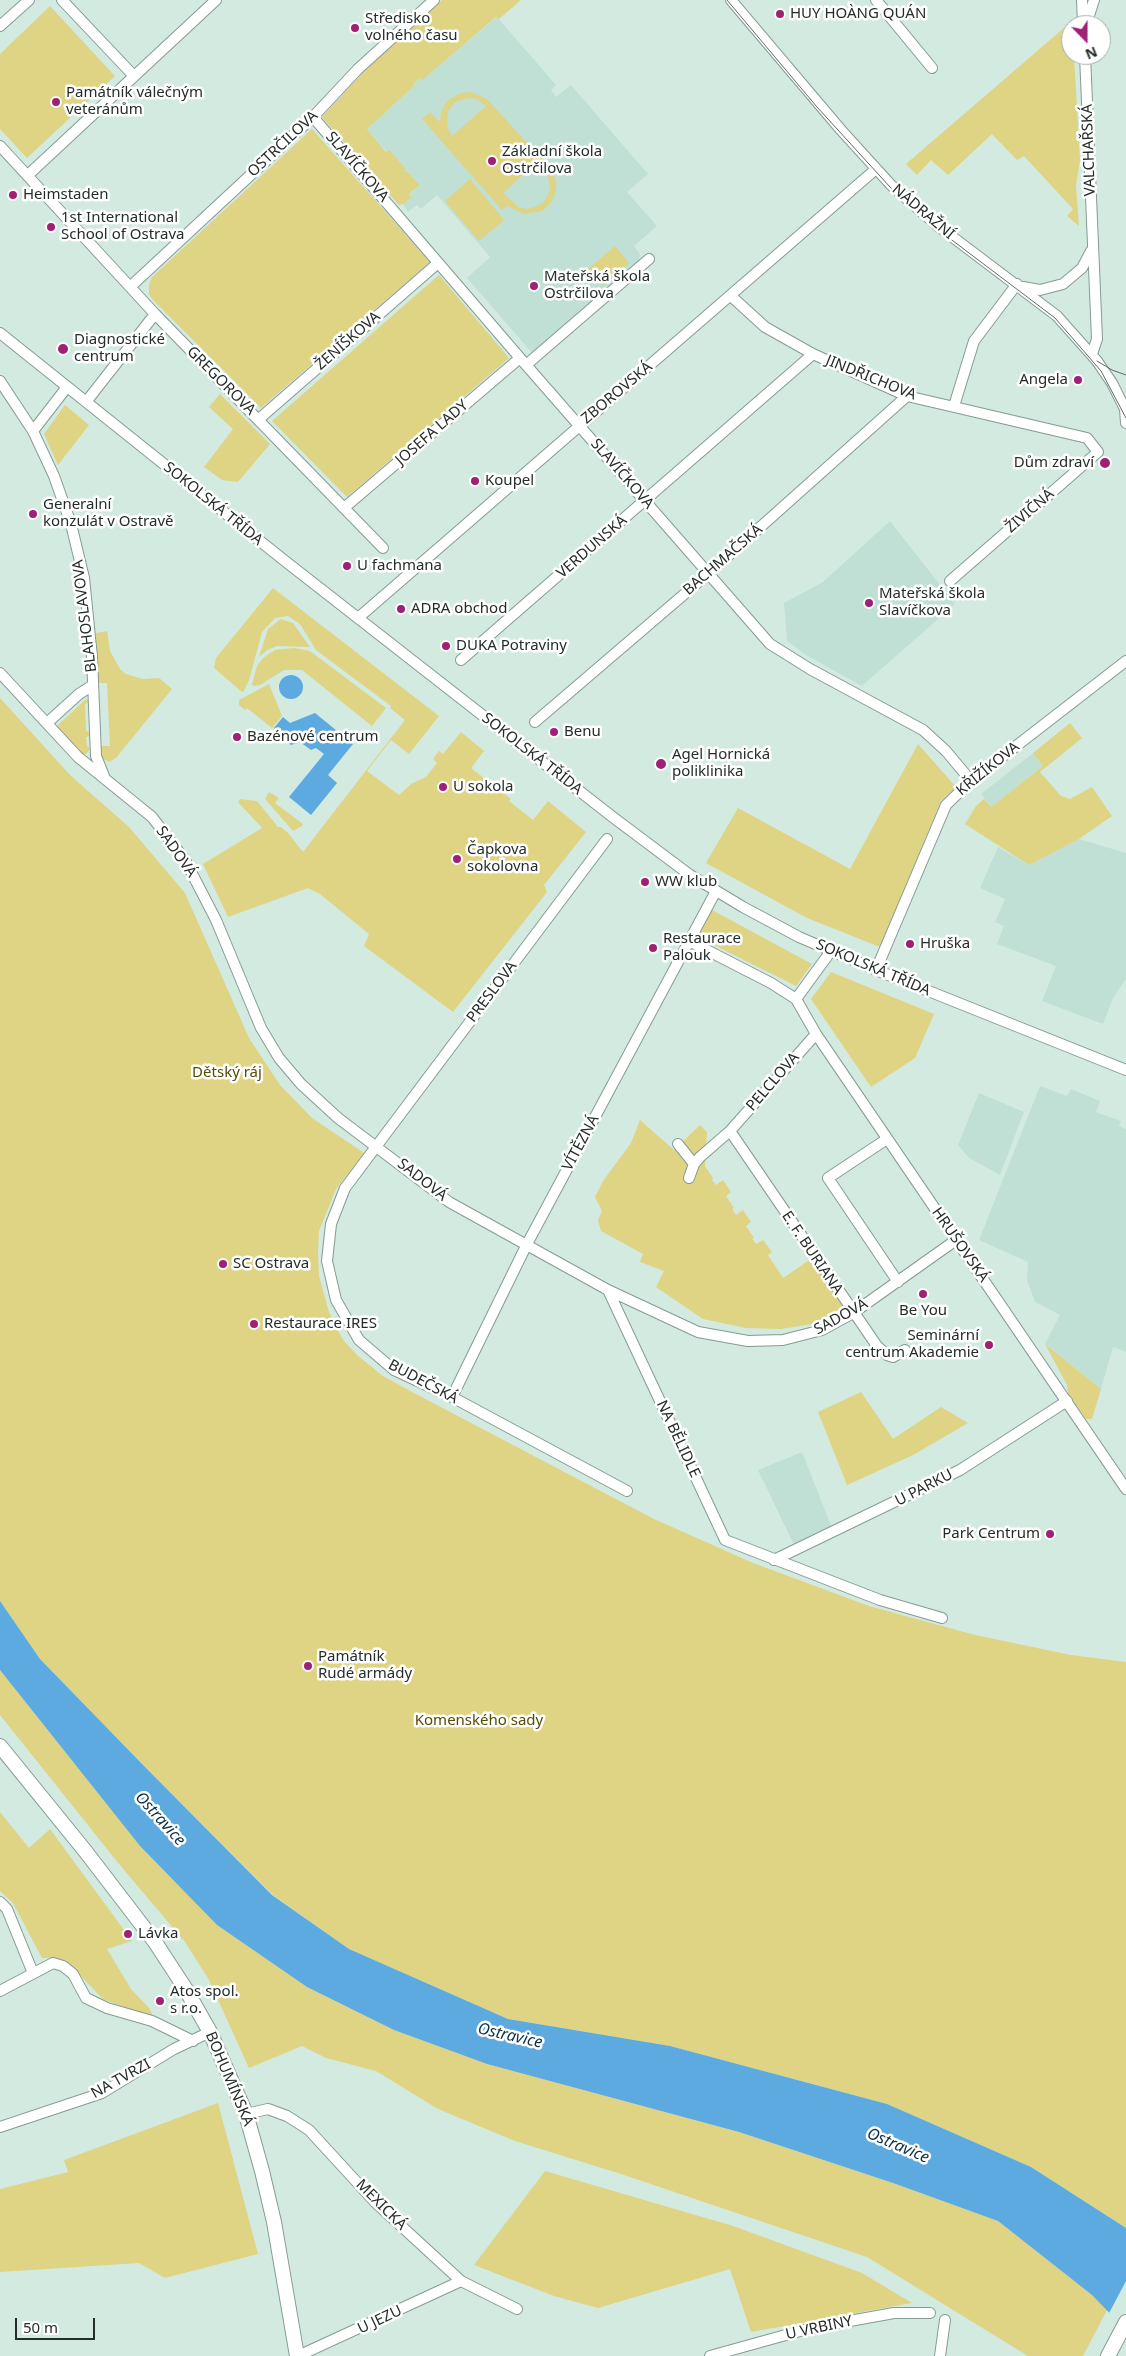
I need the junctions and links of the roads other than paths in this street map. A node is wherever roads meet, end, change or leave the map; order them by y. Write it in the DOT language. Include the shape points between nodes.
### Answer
graph roads {
  1 [pos="29,0"];
  2 [pos="62,0"];
  3 [pos="216,0"];
  4 [pos="434,0"];
  5 [pos="731,0"];
  6 [pos="1082,0"];
  7 [pos="1094,0"];
  8 [pos="880,1"];
  9 [pos="1084,15"];
  10 [pos="1089,15"];
  11 [pos="0,26"];
  12 [pos="1085,65"];
  13 [pos="932,68"];
  14 [pos="133,76"];
  15 [pos="313,117"];
  16 [pos="0,146"];
  17 [pos="876,169"];
  18 [pos="28,176"];
  19 [pos="1093,245"];
  20 [pos="649,259"];
  21 [pos="438,263"];
  22 [pos="1017,284"];
  23 [pos="130,287"];
  24 [pos="731,296"];
  25 [pos="155,314"];
  26 [pos="0,333"];
  27 [pos="813,354"];
  28 [pos="1092,354"];
  29 [pos="523,361"];
  30 [pos="0,381"];
  31 [pos="67,387"];
  32 [pos="908,396"];
  33 [pos="86,402"];
  34 [pos="954,406"];
  35 [pos="1126,410"];
  36 [pos="259,419"];
  37 [pos="1126,423"];
  38 [pos="579,426"];
  39 [pos="33,431"];
  40 [pos="1087,438"];
  41 [pos="645,500"];
  42 [pos="344,508"];
  43 [pos="383,548"];
  44 [pos="709,573"];
  45 [pos="950,581"];
  46 [pos="358,618"];
  47 [pos="461,660"];
  48 [pos="1126,661"];
  49 [pos="0,673"];
  50 [pos="93,685"];
  51 [pos="535,722"];
  52 [pos="48,723"];
  53 [pos="105,777"];
  54 [pos="971,781"];
  55 [pos="607,839"];
  56 [pos="716,891"];
  57 [pos="689,941"];
  58 [pos="831,951"];
  59 [pos="876,970"];
  60 [pos="796,999"];
  61 [pos="816,1034"];
  62 [pos="1126,1070"];
  63 [pos="730,1131"];
  64 [pos="887,1139"];
  65 [pos="678,1144"];
  66 [pos="377,1146"];
  67 [pos="694,1164"];
  68 [pos="689,1178"];
  69 [pos="956,1240"];
  70 [pos="527,1244"];
  71 [pos="898,1282"];
  72 [pos="608,1290"];
  73 [pos="853,1313"];
  74 [pos="905,1350"];
  75 [pos="452,1397"];
  76 [pos="1067,1401"];
  77 [pos="1126,1489"];
  78 [pos="627,1491"];
  79 [pos="774,1560"];
  80 [pos="942,1618"];
  81 [pos="0,1746"];
  82 [pos="2,1908"];
  83 [pos="33,1973"];
  84 [pos="0,1991"];
  85 [pos="210,2032"];
  86 [pos="193,2041"];
  87 [pos="246,2114"];
  88 [pos="0,2127"];
  89 [pos="461,2281"];
  90 [pos="517,2309"];
  91 [pos="930,2313"];
  92 [pos="946,2320"];
  93 [pos="1126,2322"];
  94 [pos="297,2356"];
  95 [pos="710,2356"];
  96 [pos="940,2356"];
  97 [pos="1108,2356"];
  1 -- 11 [label="street"];
  2 -- 14 [label="street"];
  3 -- 14 [label="street"];
  4 -- 15 [label="street, OSTRČILOVA" via="358,69"];
  5 -- 17 [label="street, NÁDRAŽNÍ"];
  6 -- 9 [label="street"];
  7 -- 10 [label="street"];
  8 -- 13 [label="street"];
  12 -- 19 [label="street, VALCHAŘSKÁ"];
  14 -- 18 [label="street"];
  15 -- 21 [label="street, SLAVÍČKOVA"];
  15 -- 23 [label="street, OSTRČILOVA"];
  16 -- 18 [label="street, GREGOROVA"];
  17 -- 22 [label="street, NÁDRAŽNÍ" via="925,216"];
  17 -- 24 [label="street, ZBOROVSKÁ"];
  18 -- 23 [label="street, GREGOROVA"];
  19 -- 22 [label="street, VALCHAŘSKÁ" via="1082,268 1063,284 1040,290"];
  19 -- 28 [label="street, VALCHAŘSKÁ" via="1097,339"];
  20 -- 29 [label="street, JOSEFA LADY"];
  21 -- 29 [label="street, SLAVÍČKOVA"];
  21 -- 36 [label="street, ŽENÍŠKOVA"];
  22 -- 28 [label="street, NÁDRAŽNÍ" via="1057,316"];
  22 -- 34 [label="street" via="974,341"];
  23 -- 25 [label="street, GREGOROVA"];
  24 -- 27 [label="street, JINDŘICHOVA" via="765,327"];
  24 -- 38 [label="street, ZBOROVSKÁ"];
  25 -- 33 [label="street"];
  25 -- 36 [label="street, GREGOROVA"];
  26 -- 31 [label="street, SOKOLSKÁ TŘÍDA"];
  27 -- 32 [label="street, JINDŘICHOVA"];
  27 -- 41 [label="street, VERDUNSKÁ"];
  28 -- 35 [label="street, NÁDRAŽNÍ"];
  29 -- 38 [label="street, SLAVÍČKOVA"];
  29 -- 42 [label="street, JOSEFA LADY"];
  30 -- 39 [label="street, BLAHOSLAVOVA"];
  31 -- 33 [label="street, SOKOLSKÁ TŘÍDA"];
  31 -- 39 [label="street"];
  32 -- 34 [label="street, JINDŘICHOVA"];
  32 -- 44 [label="street, BACHMAČSKÁ"];
  33 -- 46 [label="street, SOKOLSKÁ TŘÍDA"];
  34 -- 40 [label="street, JINDŘICHOVA"];
  35 -- 37 [label="street, NÁDRAŽNÍ"];
  36 -- 42 [label="street, GREGOROVA"];
  38 -- 41 [label="street, SLAVÍČKOVA"];
  38 -- 46 [label="street, ZBOROVSKÁ"];
  39 -- 50 [label="street, BLAHOSLAVOVA" via="71,524 84,578"];
  40 -- 45 [label="street, ŽIVIČNÁ" via="1098,452"];
  41 -- 44 [label="street, SLAVÍČKOVA"];
  41 -- 47 [label="street, VERDUNSKÁ"];
  42 -- 43 [label="street, GREGOROVA"];
  44 -- 51 [label="street, BACHMAČSKÁ"];
  44 -- 54 [label="street, SLAVÍČKOVA" via="770,644 924,730"];
  46 -- 56 [label="street, SOKOLSKÁ TŘÍDA" via="614,818"];
  48 -- 54 [label="street, KŘIŽÍKOVA"];
  49 -- 52 [label="street, SADOVÁ"];
  50 -- 52 [label="street"];
  50 -- 53 [label="street, BLAHOSLAVOVA" via="96,756"];
  52 -- 53 [label="street, SADOVÁ" via="78,757"];
  53 -- 66 [label="street, SADOVÁ" via="152,818 185,860 216,920 261,1028 279,1058 301,1084 338,1118"];
  54 -- 59 [label="street, KŘIŽÍKOVA" via="946,805"];
  55 -- 66 [label="street, PRESLOVA"];
  56 -- 57 [label="street, VÍTĚZNÁ"];
  56 -- 58 [label="street, SOKOLSKÁ TŘÍDA" via="770,922"];
  57 -- 60 [label="street"];
  57 -- 70 [label="street, VÍTĚZNÁ"];
  58 -- 59 [label="street, SOKOLSKÁ TŘÍDA"];
  58 -- 60 [label="street"];
  59 -- 62 [label="street, SOKOLSKÁ TŘÍDA"];
  60 -- 61 [label="street, HRUŠOVSKÁ"];
  61 -- 63 [label="street, PELCLOVA"];
  61 -- 64 [label="street, HRUŠOVSKÁ"];
  63 -- 67 [label="street"];
  63 -- 73 [label="street, E. F. BURIANA"];
  64 -- 69 [label="street, HRUŠOVSKÁ"];
  64 -- 71 [label="street" via="828,1178"];
  65 -- 67 [label="street"];
  66 -- 70 [label="street, SADOVÁ" via="449,1202"];
  66 -- 75 [label="street, BUDEČSKÁ" via="346,1188 331,1224 327,1261 332,1289 359,1340 394,1370"];
  67 -- 68 [label="street"];
  69 -- 71 [label="street, SADOVÁ"];
  69 -- 76 [label="street, HRUŠOVSKÁ"];
  70 -- 72 [label="street, SADOVÁ"];
  70 -- 75 [label="street, VÍTĚZNÁ"];
  71 -- 73 [label="street, SADOVÁ"];
  72 -- 73 [label="street, SADOVÁ" via="698,1332 748,1341 803,1337"];
  72 -- 79 [label="street, NA BĚLIDLE" via="725,1540"];
  73 -- 74 [label="street, E. F. BURIANA" via="887,1355 893,1357"];
  75 -- 78 [label="street, BUDEČSKÁ"];
  76 -- 77 [label="street, HRUŠOVSKÁ"];
  76 -- 79 [label="street, U PARKU" via="946,1477"];
  79 -- 80 [label="street, NA BĚLIDLE" via="880,1600"];
  81 -- 85 [label="main road, BOHUMÍNSKÁ" via="155,1942"];
  82 -- 83 [label="street"];
  83 -- 84 [label="street"];
  83 -- 86 [label="street" via="53,1963 63,1966 73,1974 86,1998 107,2008 152,2021"];
  85 -- 86 [label="street, NA TVRZI"];
  85 -- 87 [label="main road, BOHUMÍNSKÁ"];
  86 -- 88 [label="street, NA TVRZI" via="102,2093"];
  87 -- 89 [label="street, MEXICKÁ" via="268,2109 310,2130 375,2202"];
  87 -- 94 [label="main road, BOHUMÍNSKÁ" via="274,2222"];
  89 -- 90 [label="street, MEXICKÁ"];
  89 -- 94 [label="street, U JEZU"];
  91 -- 95 [label="street, U VRBINY" via="894,2313 811,2328"];
  92 -- 96 [label="street"];
  93 -- 97 [label="main road"];
}
